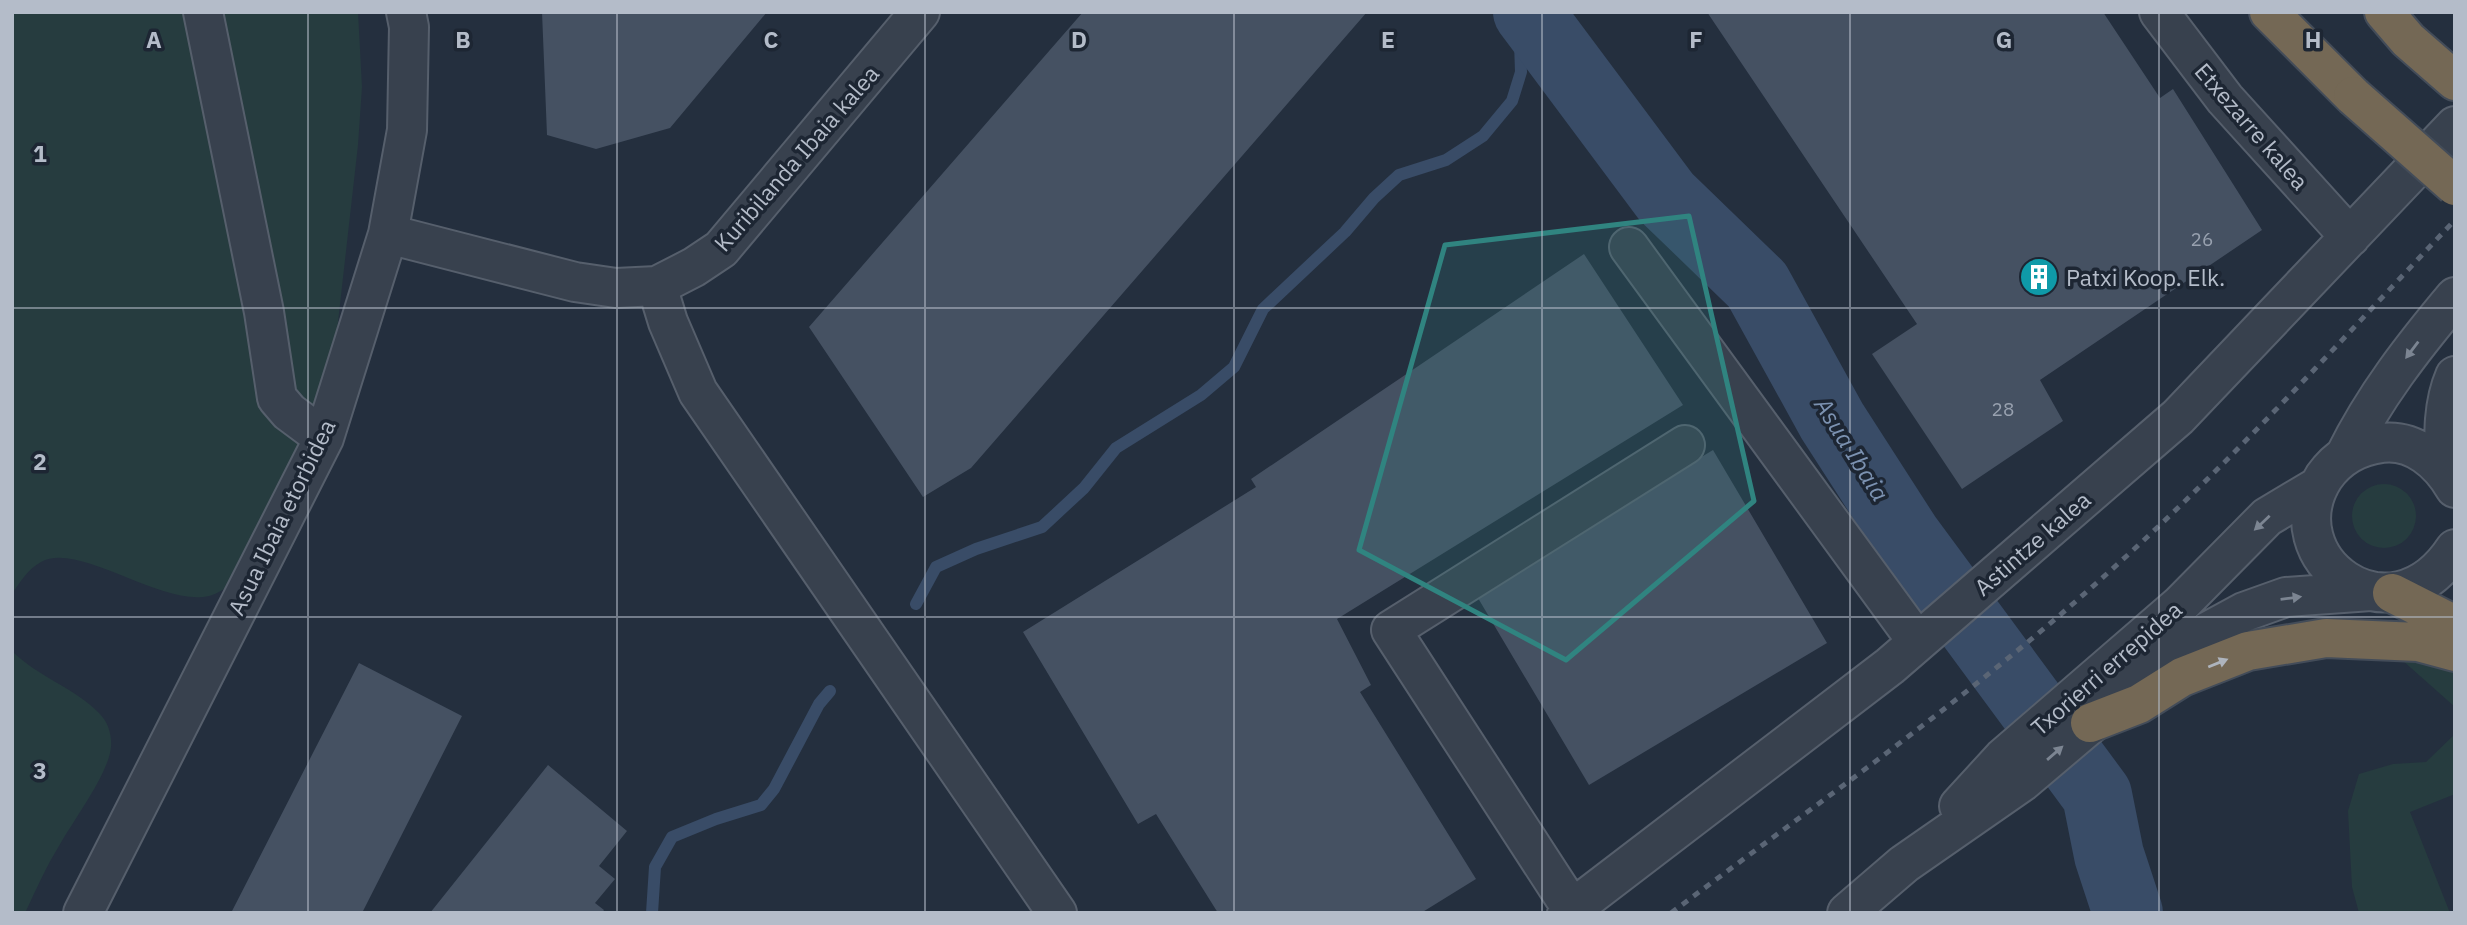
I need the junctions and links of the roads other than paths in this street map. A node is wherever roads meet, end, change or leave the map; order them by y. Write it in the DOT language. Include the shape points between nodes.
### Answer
graph roads {
  1 [pos="203,12"];
  2 [pos="406,12"];
  3 [pos="920,12"];
  4 [pos="2159,12"];
  5 [pos="2269,12"];
  6 [pos="2396,26"];
  7 [pos="2455,81"];
  8 [pos="2455,126"];
  9 [pos="2455,186"];
  10 [pos="388,234"];
  11 [pos="2350,237"];
  12 [pos="1629,247"];
  13 [pos="657,286"];
  14 [pos="2455,297"];
  15 [pos="2455,376"];
  16 [pos="324,438"];
  17 [pos="1685,445"];
  18 [pos="2345,456"];
  19 [pos="2450,479"];
  20 [pos="2319,486"];
  21 [pos="2455,549"];
  22 [pos="2382,592"];
  23 [pos="2455,625"];
  24 [pos="1923,636"];
  25 [pos="2455,652"];
  26 [pos="2083,716"];
  27 [pos="1569,911"];
  28 [pos="83,913"];
  29 [pos="1057,913"];
  30 [pos="1847,913"];
  1 -- 16 [label="street" via="277,398"];
  2 -- 10 [label="street, Asua Ibaia etorbidea" via="407,130"];
  3 -- 13 [label="street, Kuribilanda Ibaia kalea" via="721,250"];
  4 -- 11 [label="street, Etxezarre kalea" via="2225,99"];
  5 -- 9 [label="highway, bridge" via="2353,96"];
  6 -- 7 [label="highway"];
  8 -- 11 [label="street, Astintze kalea"];
  10 -- 13 [label="street" via="575,282 616,288"];
  10 -- 16 [label="street, Asua Ibaia etorbidea"];
  11 -- 24 [label="street, Astintze kalea" via="2178,417"];
  12 -- 24 [label="street"];
  13 -- 29 [label="street" via="698,392"];
  14 -- 18 [label="street, one-way" via="2373,404"];
  15 -- 19 [label="street" via="2448,391 2444,432"];
  16 -- 28 [label="street, Asua Ibaia etorbidea"];
  17 -- 27 [label="street" via="1391,630"];
  18 -- 19 [label="street" via="2365,446 2409,446 2428,456"];
  18 -- 20 [label="street"];
  20 -- 22 [label="street" via="2312,524 2324,560 2353,585"];
  20 -- 26 [label="street, Txorierri errepidea, one-way" via="2267,517 2179,606"];
  21 -- 22 [label="street, Txorierri errepidea" via="2430,579 2412,588"];
  22 -- 23 [label="highway"];
  26 -- 22 [label="street, Txorierri errepidea, one-way" via="2185,644 2244,612 2286,597"];
  24 -- 27 [label="street, Astintze kalea"];
  26 -- 25 [label="highway, one-way" via="2139,704 2182,677 2248,651 2326,638 2418,642"];
  26 -- 30 [label="street, Txorierri errepidea" via="2012,770"];
}
